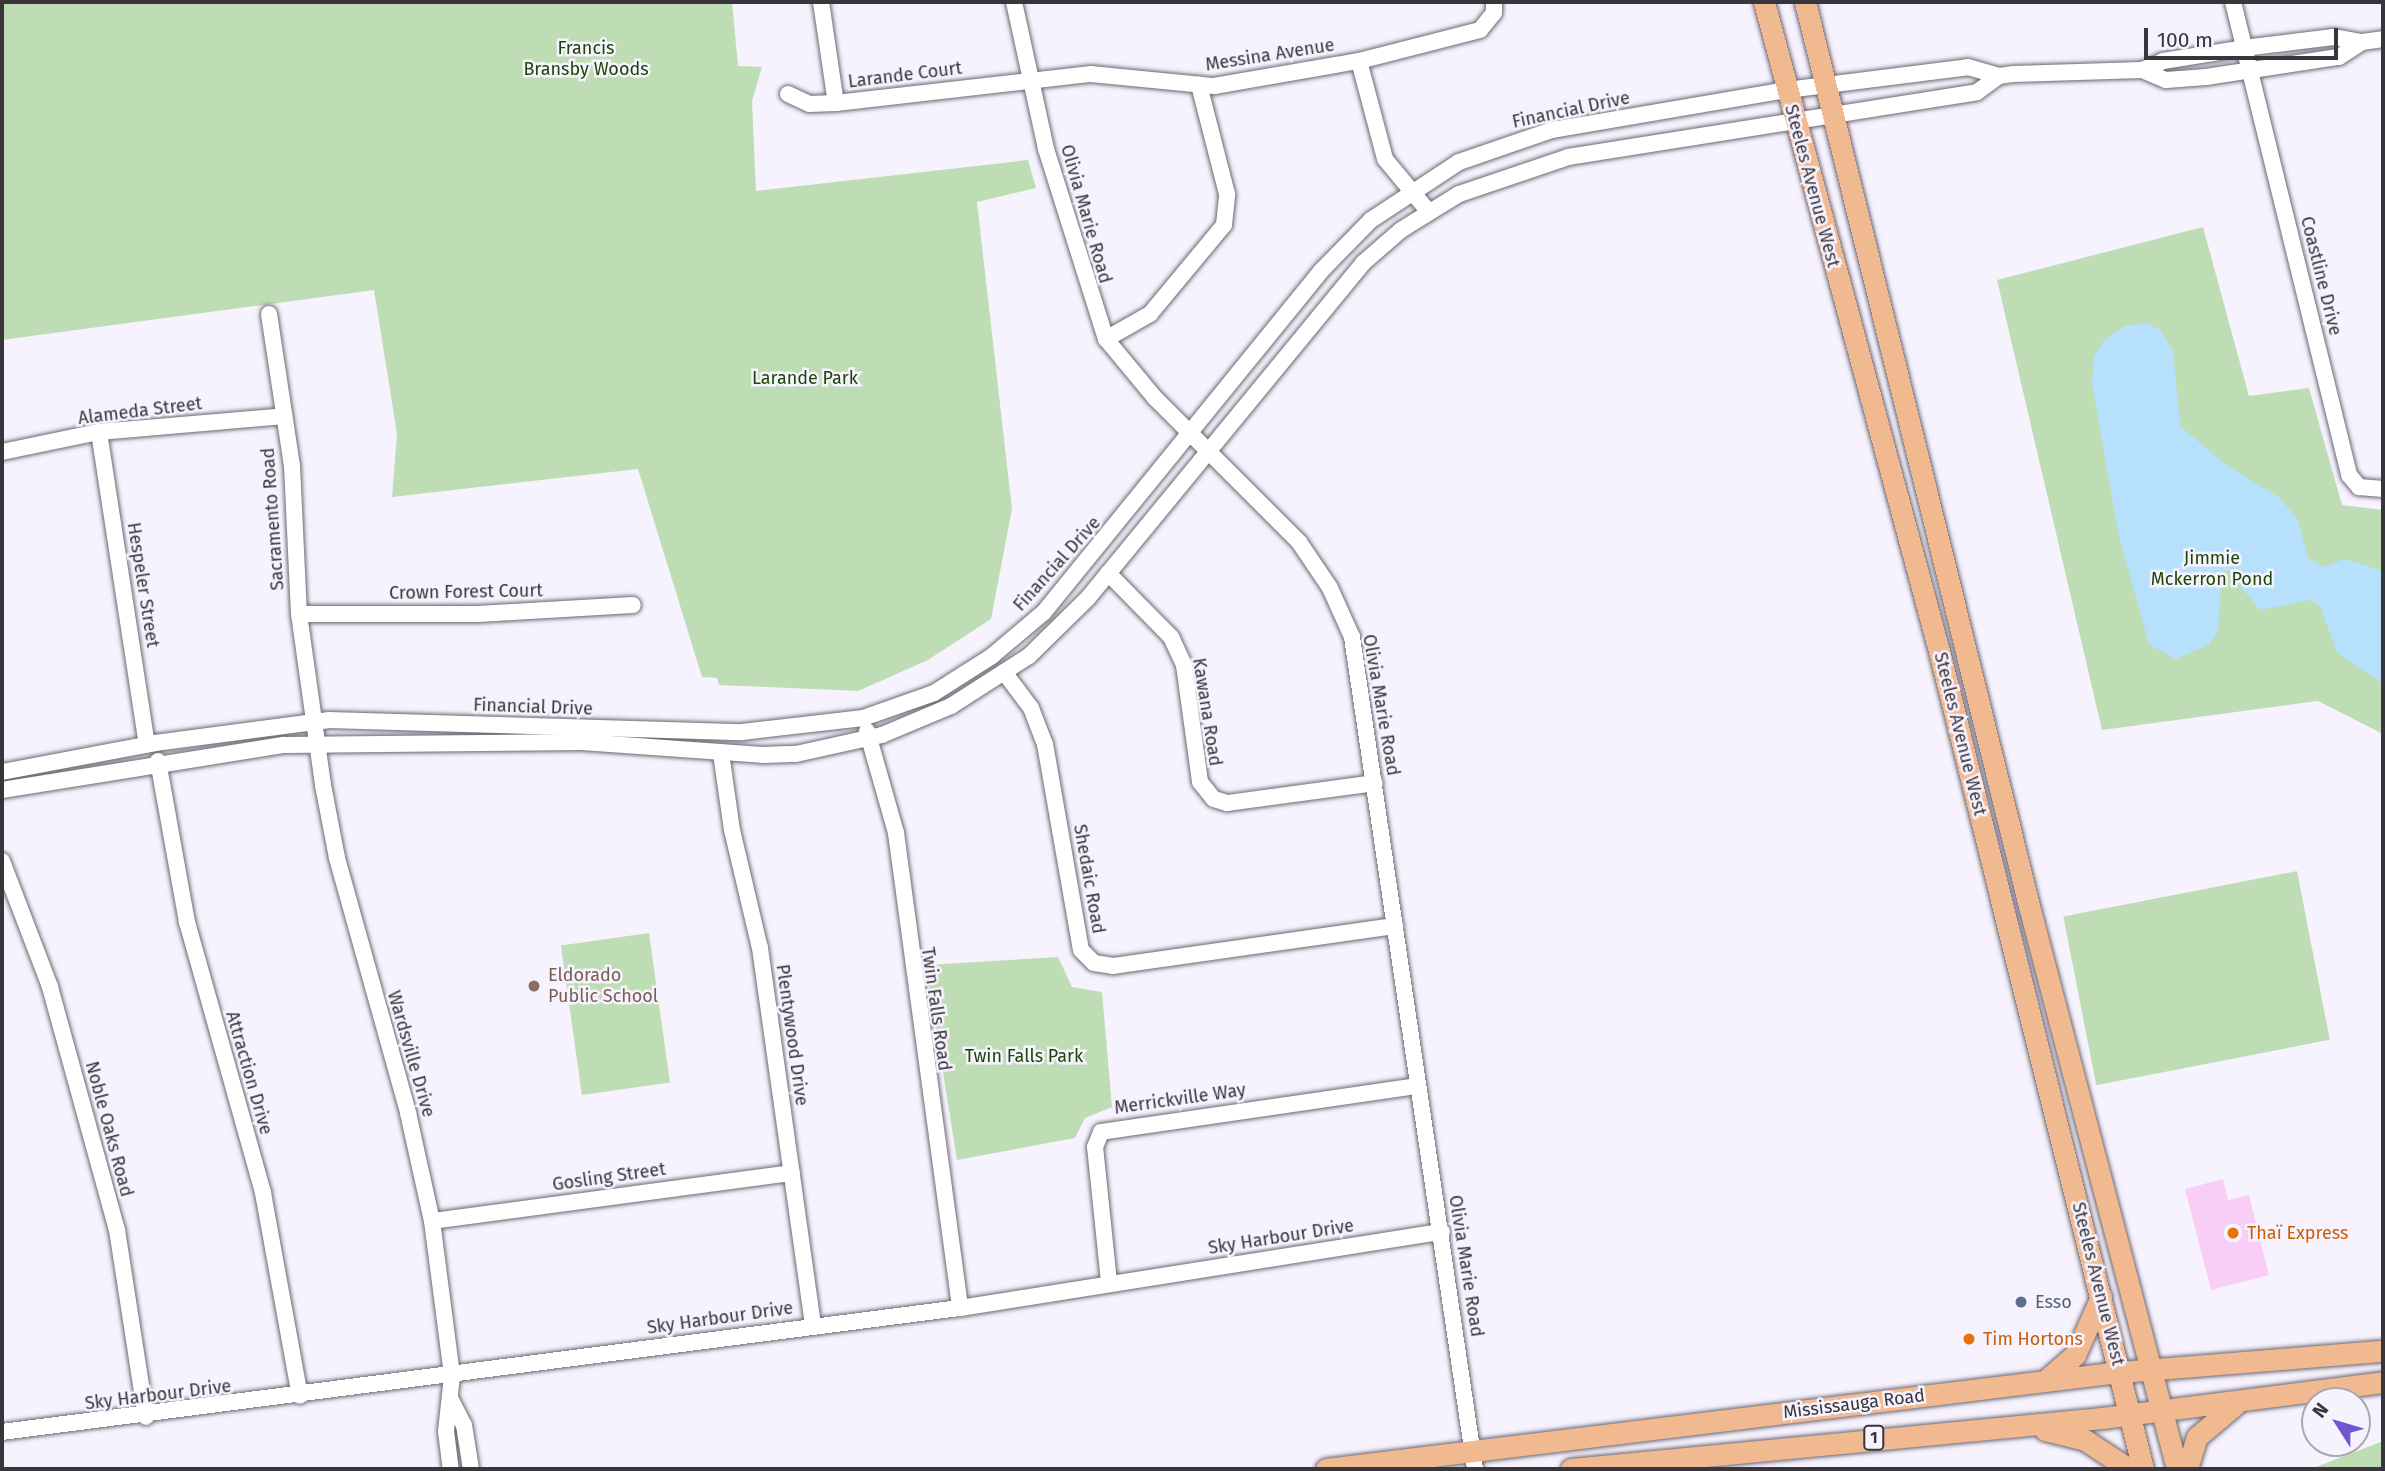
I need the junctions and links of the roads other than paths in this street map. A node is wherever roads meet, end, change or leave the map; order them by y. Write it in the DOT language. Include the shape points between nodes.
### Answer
graph roads {
  1 [pos="821,2"];
  2 [pos="1014,2"];
  3 [pos="1494,2"];
  4 [pos="1764,2"];
  5 [pos="1805,2"];
  6 [pos="2233,2"];
  7 [pos="2383,39"];
  8 [pos="2362,43"];
  9 [pos="2244,48"];
  10 [pos="1359,61"];
  11 [pos="2142,70"];
  12 [pos="2250,71"];
  13 [pos="1999,76"];
  14 [pos="1029,78"];
  15 [pos="1199,85"];
  16 [pos="1826,85"];
  17 [pos="1787,90"];
  18 [pos="788,94"];
  19 [pos="836,103"];
  20 [pos="1835,117"];
  21 [pos="1795,123"];
  22 [pos="1412,191"];
  23 [pos="1428,211"];
  24 [pos="270,314"];
  25 [pos="1106,339"];
  26 [pos="284,416"];
  27 [pos="99,432"];
  28 [pos="1194,434"];
  29 [pos="1210,449"];
  30 [pos="2,452"];
  31 [pos="2383,489"];
  32 [pos="1108,573"];
  33 [pos="633,605"];
  34 [pos="299,614"];
  35 [pos="1004,673"];
  36 [pos="863,718"];
  37 [pos="314,721"];
  38 [pos="869,738"];
  39 [pos="317,743"];
  40 [pos="147,744"];
  41 [pos="722,753"];
  42 [pos="158,761"];
  43 [pos="2,772"];
  44 [pos="1376,783"];
  45 [pos="2,790"];
  46 [pos="2,861"];
  47 [pos="1395,926"];
  48 [pos="1417,1086"];
  49 [pos="792,1173"];
  50 [pos="432,1221"];
  51 [pos="1442,1232"];
  52 [pos="1109,1282"];
  53 [pos="2101,1297"];
  54 [pos="960,1308"];
  55 [pos="813,1324"];
  56 [pos="2383,1351"];
  57 [pos="2152,1369"];
  58 [pos="2120,1371"];
  59 [pos="452,1376"];
  60 [pos="2043,1382"];
  61 [pos="2383,1382"];
  62 [pos="300,1396"];
  63 [pos="451,1400"];
  64 [pos="2240,1402"];
  65 [pos="2163,1410"];
  66 [pos="2129,1414"];
  67 [pos="146,1417"];
  68 [pos="2008,1427"];
  69 [pos="2,1432"];
  70 [pos="1473,1447"];
  71 [pos="451,1469"];
  72 [pos="471,1469"];
  73 [pos="1326,1469"];
  74 [pos="1475,1469"];
  75 [pos="1572,1469"];
  76 [pos="2129,1469"];
  77 [pos="2143,1469"];
  78 [pos="2178,1469"];
  79 [pos="2187,1469"];
  1 -- 19 [label="street"];
  2 -- 14 [label="street, Olivia Marie Road"];
  3 -- 10 [label="street, Messina Avenue" via="1494,13 1480,30"];
  4 -- 17 [label="main road, Steeles Avenue West"];
  5 -- 16 [label="main road, Steeles Avenue West"];
  6 -- 9 [label="street, Coastline Drive"];
  7 -- 8 [label="street, Financial Drive"];
  8 -- 9 [label="street, Financial Drive" via="2333,37"];
  8 -- 12 [label="street, Financial Drive" via="2339,57"];
  9 -- 11 [label="street, Financial Drive" via="2163,61"];
  9 -- 12 [label="street, Coastline Drive"];
  10 -- 15 [label="street, Messina Avenue"];
  10 -- 22 [label="street" via="1385,159"];
  11 -- 12 [label="street, Financial Drive" via="2166,80"];
  11 -- 13 [label="street, Financial Drive"];
  12 -- 31 [label="street, Coastline Drive" via="2349,475 2359,487"];
  13 -- 16 [label="street, Financial Drive" via="1968,67"];
  13 -- 20 [label="street, Financial Drive" via="1977,92"];
  14 -- 15 [label="street, Messina Avenue" via="1091,74"];
  14 -- 19 [label="street, Larande Court"];
  14 -- 25 [label="street, Olivia Marie Road"];
  15 -- 25 [label="street" via="1227,194 1224,225 1150,314"];
  16 -- 17 [label="street, Financial Drive"];
  16 -- 20 [label="main road, Steeles Avenue West"];
  17 -- 21 [label="main road, Steeles Avenue West"];
  17 -- 22 [label="street, Financial Drive" via="1552,130 1459,162"];
  18 -- 19 [label="street, Larande Court" via="809,104"];
  20 -- 21 [label="street, Financial Drive"];
  20 -- 57 [label="main road, Steeles Avenue West" via="2029,906"];
  21 -- 23 [label="street, Financial Drive" via="1568,157 1492,180"];
  21 -- 53 [label="main road, Steeles Avenue West" via="1942,664"];
  22 -- 23 [label="street"];
  22 -- 28 [label="street, Financial Drive" via="1371,220 1321,271"];
  23 -- 29 [label="street, Financial Drive" via="1349,278"];
  24 -- 26 [label="street, Sacramento Road"];
  25 -- 28 [label="street, Olivia Marie Road" via="1125,367"];
  26 -- 27 [label="street, Alameda Street"];
  26 -- 34 [label="street, Sacramento Road" via="292,466"];
  27 -- 30 [label="street, Alameda Street"];
  27 -- 40 [label="street, Hespeler Street"];
  28 -- 29 [label="street, Olivia Marie Road"];
  28 -- 36 [label="street, Financial Drive" via="1044,612 992,656 934,692"];
  29 -- 32 [label="street, Financial Drive"];
  29 -- 44 [label="street, Olivia Marie Road" via="1299,542 1330,588 1352,637"];
  32 -- 35 [label="street, Financial Drive" via="1029,656"];
  32 -- 44 [label="street, Kawana Road" via="1171,636 1184,665 1200,782 1214,799 1227,803"];
  33 -- 34 [label="street, Crown Forest Court" via="478,614"];
  34 -- 37 [label="street, Sacramento Road"];
  35 -- 38 [label="street, Financial Drive" via="951,706"];
  35 -- 47 [label="street, Shedaic Road" via="1031,708 1045,744 1081,950 1094,963 1113,966"];
  36 -- 37 [label="street, Financial Drive" via="742,732"];
  36 -- 38 [label="street, Twin Falls Road"];
  37 -- 39 [label="street, Wardsville Drive"];
  37 -- 40 [label="street, Financial Drive"];
  38 -- 41 [label="street, Financial Drive" via="796,754"];
  38 -- 54 [label="street, Twin Falls Road" via="896,833"];
  39 -- 41 [label="street, Financial Drive" via="582,742"];
  39 -- 42 [label="street, Financial Drive"];
  39 -- 50 [label="street, Wardsville Drive" via="337,858 408,1113"];
  40 -- 43 [label="street, Financial Drive"];
  41 -- 49 [label="street, Plentywood Drive" via="732,830 760,948"];
  42 -- 45 [label="street, Financial Drive"];
  42 -- 62 [label="street, Attraction Drive" via="187,922 263,1192"];
  44 -- 47 [label="street, Olivia Marie Road"];
  46 -- 67 [label="street, Noble Oaks Road" via="50,987 117,1230"];
  47 -- 48 [label="street, Olivia Marie Road"];
  48 -- 51 [label="street, Olivia Marie Road"];
  48 -- 52 [label="street, Merrickville Way" via="1101,1132 1095,1147"];
  49 -- 50 [label="street, Gosling Street"];
  49 -- 55 [label="street, Plentywood Drive"];
  50 -- 59 [label="street, Wardsville Drive"];
  51 -- 52 [label="street, Sky Harbour Drive"];
  51 -- 70 [label="street, Olivia Marie Road"];
  52 -- 54 [label="street, Sky Harbour Drive"];
  53 -- 58 [label="main road, Steeles Avenue West"];
  53 -- 60 [label="main road" via="2074,1355"];
  54 -- 55 [label="street, Sky Harbour Drive"];
  55 -- 59 [label="street, Sky Harbour Drive"];
  56 -- 57 [label="main road, Mississauga Road / 1"];
  57 -- 58 [label="main road, Mississauga Road / 1"];
  57 -- 65 [label="main road, Steeles Avenue West"];
  58 -- 60 [label="main road, Mississauga Road / 1"];
  58 -- 66 [label="main road, Steeles Avenue West"];
  59 -- 62 [label="street, Sky Harbour Drive"];
  59 -- 63 [label="street, Wardsville Drive"];
  60 -- 70 [label="main road, Mississauga Road / 1"];
  61 -- 64 [label="main road, Mississauga Road / 1"];
  62 -- 67 [label="street, Sky Harbour Drive"];
  63 -- 71 [label="street, Wardsville Drive" via="446,1431"];
  63 -- 72 [label="street, Wardsville Drive" via="464,1425"];
  64 -- 65 [label="main road, Mississauga Road / 1"];
  64 -- 79 [label="main road" via="2204,1427"];
  65 -- 66 [label="main road, Mississauga Road / 1"];
  65 -- 78 [label="main road, Steeles Avenue West"];
  66 -- 68 [label="main road, Mississauga Road / 1"];
  66 -- 77 [label="main road, Steeles Avenue West"];
  67 -- 69 [label="street, Sky Harbour Drive"];
  68 -- 75 [label="main road, Mississauga Road / 1"];
  68 -- 76 [label="main road" via="2085,1440"];
  70 -- 73 [label="main road, Mississauga Road / 1"];
  70 -- 74 [label="street, Olivia Marie Road"];
}
